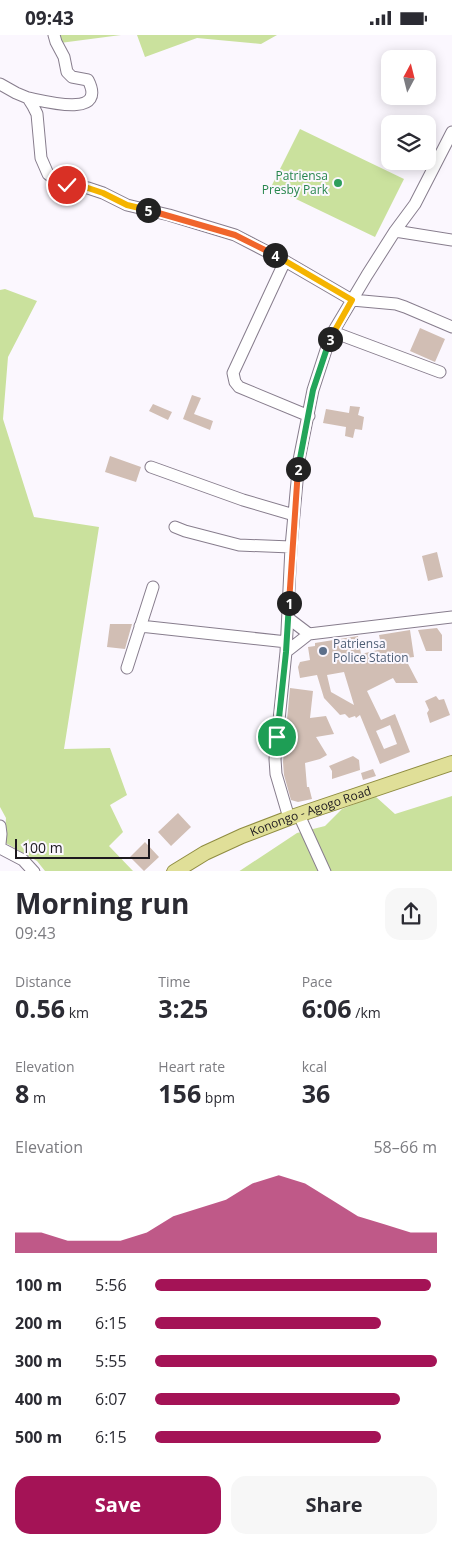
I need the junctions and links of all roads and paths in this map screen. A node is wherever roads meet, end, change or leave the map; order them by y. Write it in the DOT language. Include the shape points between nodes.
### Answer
graph roads {
  1 [pos="54,35"];
  2 [pos="0,84"];
  3 [pos="28,98"];
  4 [pos="452,133"];
  5 [pos="395,231"];
  6 [pos="452,240"];
  7 [pos="286,261"];
  8 [pos="352,300"];
  9 [pos="452,327"];
  10 [pos="333,332"];
  11 [pos="440,373"];
  12 [pos="309,416"];
  13 [pos="151,467"];
  14 [pos="294,515"];
  15 [pos="176,527"];
  16 [pos="292,547"];
  17 [pos="153,587"];
  18 [pos="452,617"];
  19 [pos="288,618"];
  20 [pos="140,626"];
  21 [pos="309,634"];
  22 [pos="287,647"];
  23 [pos="127,668"];
  24 [pos="452,763"];
  25 [pos="294,816"];
  26 [pos="0,826"];
  27 [pos="0,846"];
  28 [pos="34,871"];
  29 [pos="174,871"];
  30 [pos="326,871"];
  1 -- 3 [label="street" via="64,57 66,73 88,80 92,92 90,98 82,105 76,105"];
  2 -- 3 [label="street"];
  3 -- 7 [label="street" via="37,114 43,165 56,181 88,188 127,205 235,235"];
  4 -- 5 [label="street" via="415,204"];
  5 -- 6 [label="street"];
  5 -- 8 [label="street"];
  7 -- 8 [label="street"];
  7 -- 12 [label="street" via="233,373 234,382"];
  8 -- 9 [label="street" via="396,304"];
  8 -- 10 [label="street"];
  10 -- 11 [label="street"];
  10 -- 12 [label="street" via="313,390"];
  12 -- 14 [label="street" via="298,460"];
  13 -- 14 [label="street"];
  14 -- 16 [label="street"];
  15 -- 16 [label="street" via="239,545"];
  16 -- 19 [label="street"];
  17 -- 20 [label="street"];
  18 -- 21 [label="street"];
  19 -- 21 [label="street"];
  19 -- 22 [label="street"];
  20 -- 22 [label="street"];
  20 -- 23 [label="street"];
  21 -- 22 [label="street"];
  22 -- 25 [label="street" via="275,759 276,774"];
  24 -- 25 [label="main road, Konongo - Agogo Road"];
  25 -- 29 [label="main road, Konongo - Agogo Road" via="242,836"];
  25 -- 30 [label="street"];
  26 -- 27 [label="street"];
  27 -- 28 [label="street"];
}
